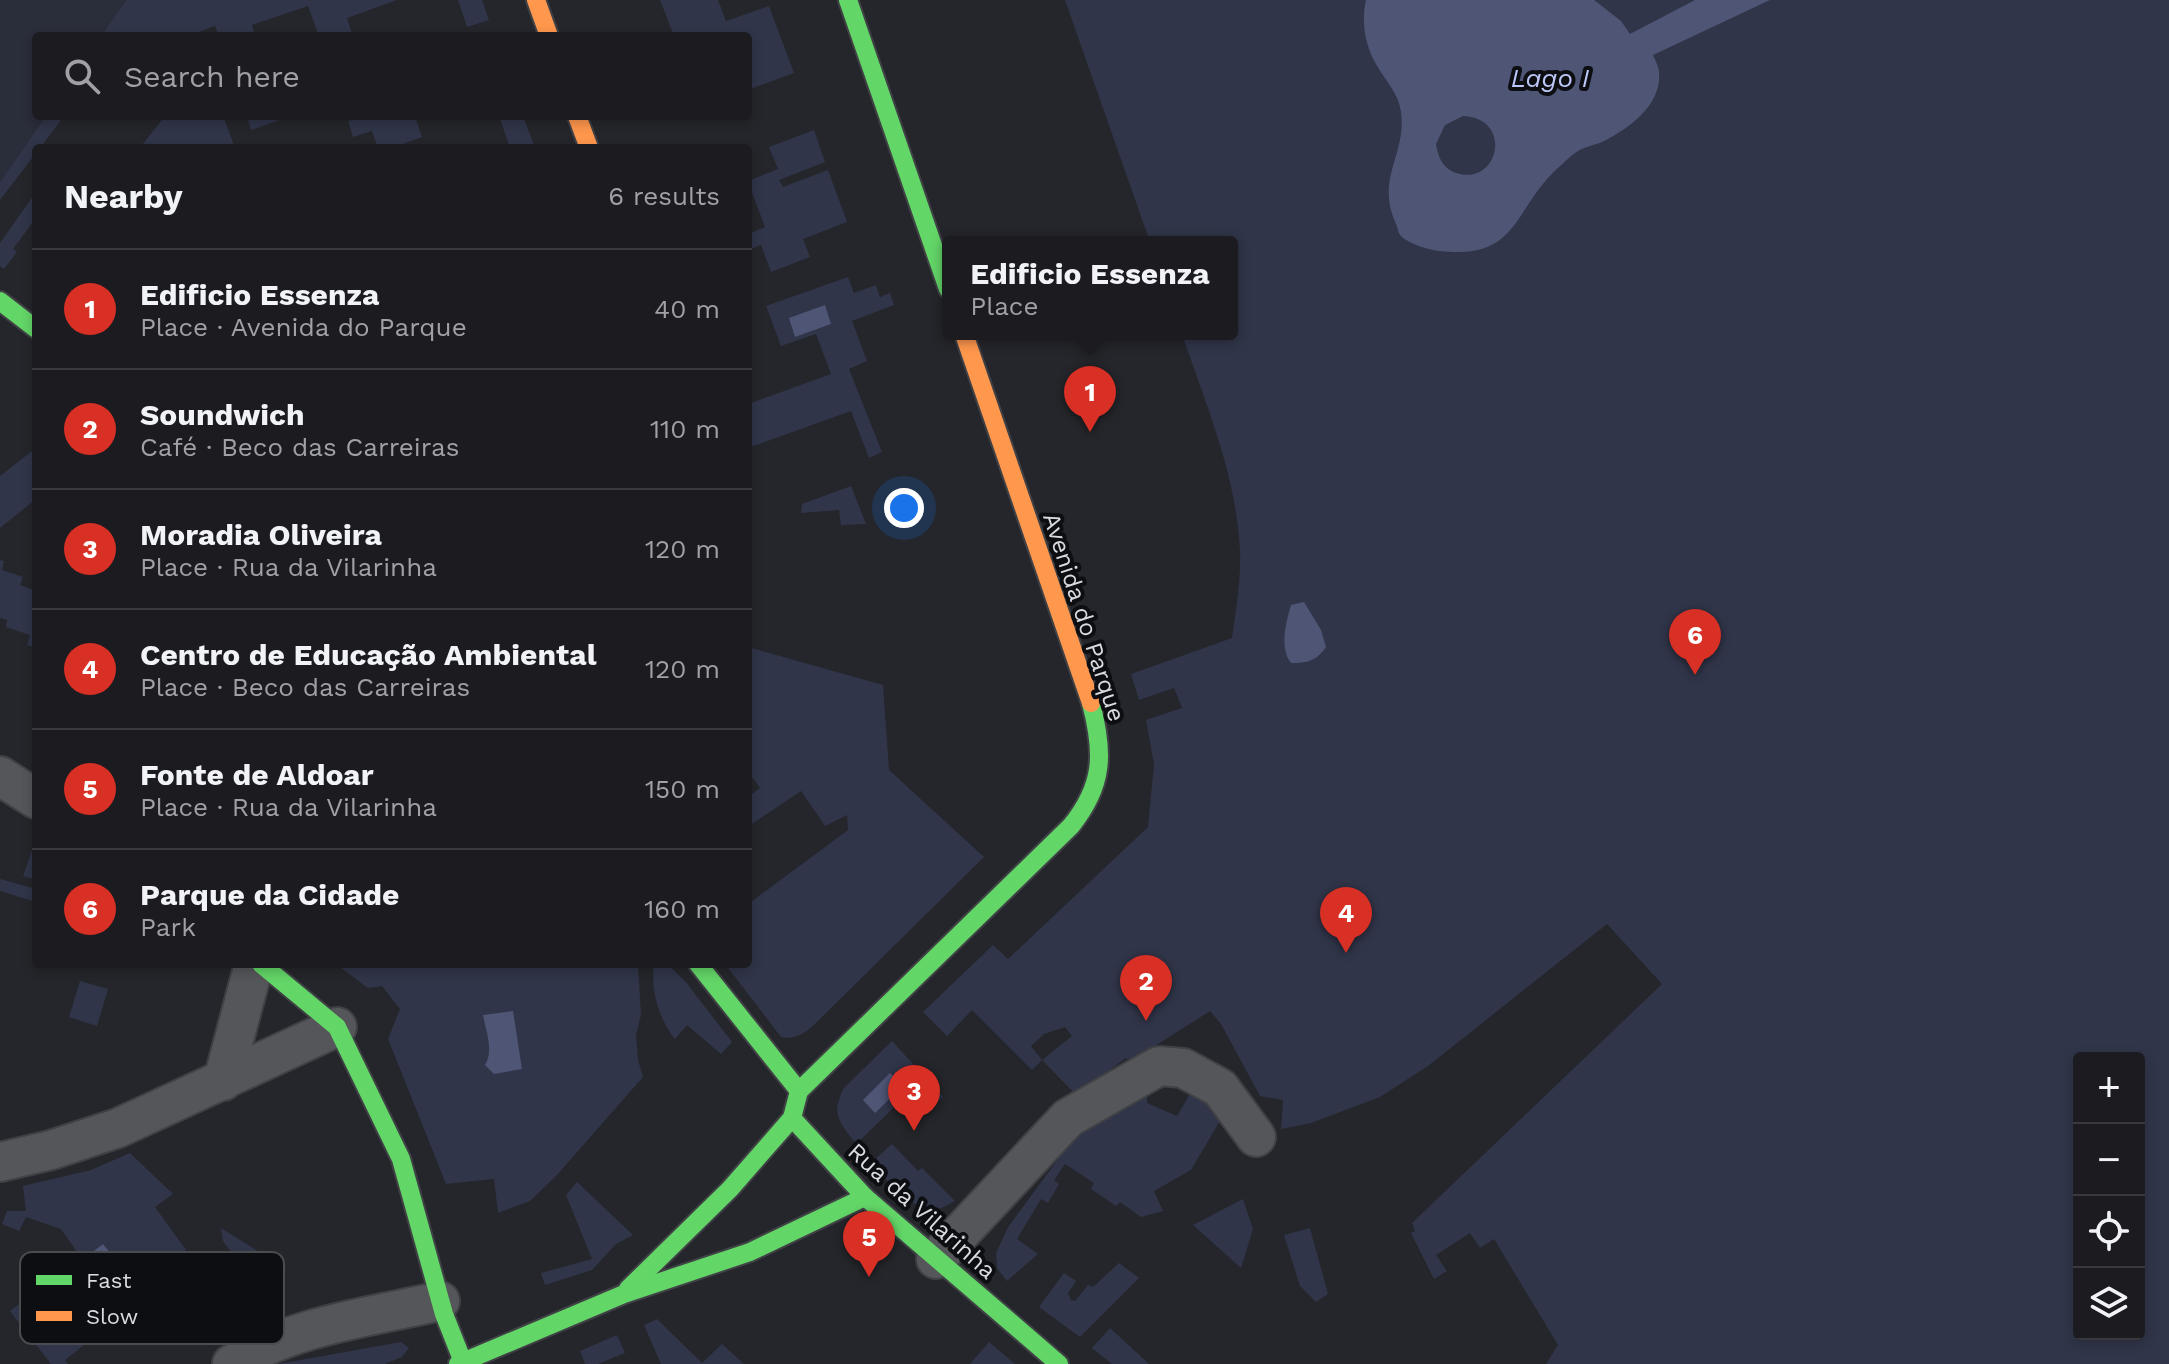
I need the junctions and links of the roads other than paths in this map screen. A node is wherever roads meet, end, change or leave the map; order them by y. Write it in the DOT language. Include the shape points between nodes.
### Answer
graph roads {
  1 [pos="536,0"];
  2 [pos="848,0"];
  3 [pos="548,32"];
  4 [pos="578,120"];
  5 [pos="588,144"];
  6 [pos="942,272"];
  7 [pos="0,301"];
  8 [pos="32,326"];
  9 [pos="966,340"];
  10 [pos="0,776"];
  11 [pos="32,796"];
  12 [pos="253,968"];
  13 [pos="266,968"];
  14 [pos="701,968"];
  15 [pos="337,1027"];
  16 [pos="223,1081"];
  17 [pos="799,1091"];
  18 [pos="792,1118"];
  19 [pos="1256,1137"];
  20 [pos="0,1162"];
  21 [pos="865,1197"];
  22 [pos="936,1259"];
  23 [pos="624,1294"];
  24 [pos="440,1301"];
  25 [pos="284,1337"];
  26 [pos="265,1344"];
  27 [pos="461,1363"];
  28 [pos="232,1364"];
  29 [pos="1059,1364"];
  1 -- 3 [label="main road"];
  2 -- 6 [label="main road"];
  4 -- 5 [label="main road"];
  7 -- 8 [label="main road"];
  9 -- 17 [label="main road, Avenida do Parque" via="1087,689 1099,739 1099,770 1090,801 1071,826"];
  10 -- 11 [label="street"];
  12 -- 16 [label="street"];
  13 -- 15 [label="main road"];
  14 -- 17 [label="main road"];
  15 -- 16 [label="street"];
  15 -- 24 [label="main road" via="401,1159"];
  16 -- 20 [label="street" via="118,1128"];
  17 -- 18 [label="main road"];
  18 -- 21 [label="main road, Rua da Vilarinha"];
  18 -- 23 [label="main road" via="730,1189"];
  19 -- 22 [label="street" via="1220,1088 1183,1068 1159,1066 1068,1118"];
  21 -- 22 [label="main road, Rua da Vilarinha"];
  21 -- 23 [label="main road" via="750,1252"];
  22 -- 29 [label="main road, Rua da Vilarinha"];
  23 -- 27 [label="main road"];
  24 -- 25 [label="street"];
  24 -- 27 [label="main road"];
  26 -- 28 [label="street"];
}
